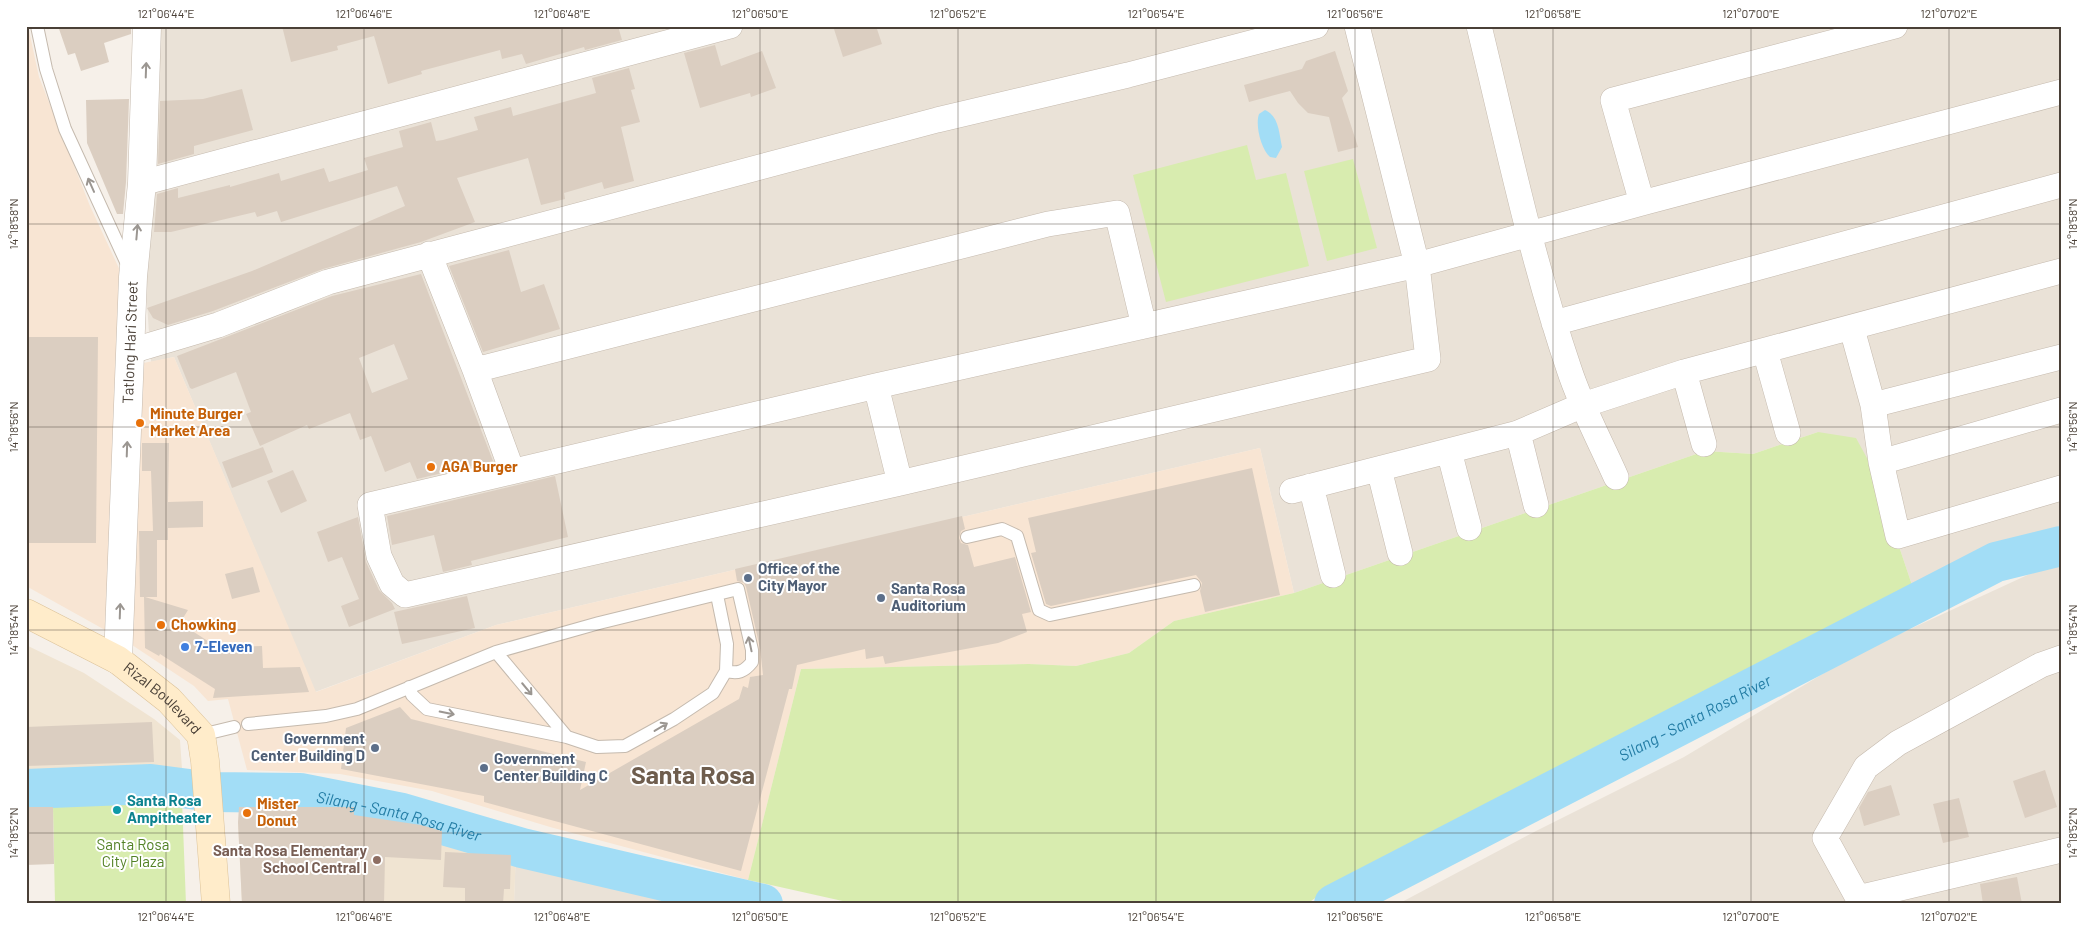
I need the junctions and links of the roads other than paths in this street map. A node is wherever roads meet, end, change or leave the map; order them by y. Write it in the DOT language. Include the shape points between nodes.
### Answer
graph roads {
  1 [pos="37,26"];
  2 [pos="147,26"];
  3 [pos="730,26"];
  4 [pos="1316,26"];
  5 [pos="1357,26"];
  6 [pos="1479,26"];
  7 [pos="1895,26"];
  8 [pos="2061,92"];
  9 [pos="142,183"];
  10 [pos="2060,190"];
  11 [pos="1642,203"];
  12 [pos="1530,234"];
  13 [pos="429,254"];
  14 [pos="1417,265"];
  15 [pos="2061,272"];
  16 [pos="133,277"];
  17 [pos="1554,323"];
  18 [pos="1144,326"];
  19 [pos="1852,329"];
  20 [pos="131,351"];
  21 [pos="1765,351"];
  22 [pos="2061,358"];
  23 [pos="475,370"];
  24 [pos="1684,372"];
  25 [pos="876,386"];
  26 [pos="1583,405"];
  27 [pos="1873,405"];
  28 [pos="2061,410"];
  29 [pos="1518,433"];
  30 [pos="1788,433"];
  31 [pos="1704,444"];
  32 [pos="1449,451"];
  33 [pos="1881,462"];
  34 [pos="1379,469"];
  35 [pos="512,470"];
  36 [pos="1616,477"];
  37 [pos="900,483"];
  38 [pos="2061,488"];
  39 [pos="1536,505"];
  40 [pos="1468,528"];
  41 [pos="967,537"];
  42 [pos="1400,553"];
  43 [pos="1333,575"];
  44 [pos="1194,585"];
  45 [pos="717,594"];
  46 [pos="26,613"];
  47 [pos="496,652"];
  48 [pos="2061,658"];
  49 [pos="118,660"];
  50 [pos="726,671"];
  51 [pos="409,687"];
  52 [pos="248,724"];
  53 [pos="234,726"];
  54 [pos="566,737"];
  55 [pos="203,748"];
  56 [pos="2061,850"];
  57 [pos="216,904"];
  16 -- 1 [label="lane, one-way" via="65,129 46,69"];
  9 -- 2 [label="street, Tatlong Hari Street, one-way"];
  3 -- 9 [label="street"];
  4 -- 13 [label="street" via="1128,76 938,120"];
  5 -- 14 [label="street"];
  6 -- 12 [label="street"];
  7 -- 11 [label="street" via="1613,100"];
  8 -- 11 [label="street"];
  16 -- 9 [label="street, Tatlong Hari Street, one-way"];
  10 -- 17 [label="street"];
  11 -- 12 [label="street"];
  12 -- 14 [label="street"];
  12 -- 17 [label="street"];
  13 -- 20 [label="street" via="328,282 218,325"];
  13 -- 23 [label="street"];
  14 -- 18 [label="street"];
  14 -- 37 [label="street" via="1428,359"];
  15 -- 19 [label="street"];
  16 -- 20 [label="street, Tatlong Hari Street"];
  17 -- 26 [label="street"];
  18 -- 23 [label="street" via="1117,213 1048,224"];
  18 -- 25 [label="street"];
  19 -- 21 [label="street"];
  19 -- 27 [label="street"];
  49 -- 20 [label="street, Tatlong Hari Street, one-way"];
  21 -- 24 [label="street"];
  21 -- 30 [label="street"];
  22 -- 27 [label="street"];
  23 -- 35 [label="street"];
  24 -- 26 [label="street"];
  24 -- 31 [label="street"];
  25 -- 35 [label="street"];
  25 -- 37 [label="street"];
  26 -- 29 [label="street"];
  26 -- 36 [label="street"];
  27 -- 33 [label="street"];
  28 -- 33 [label="street"];
  29 -- 32 [label="street"];
  29 -- 39 [label="street"];
  32 -- 34 [label="street"];
  32 -- 40 [label="street"];
  33 -- 38 [label="street" via="1898,536"];
  34 -- 42 [label="street"];
  34 -- 43 [label="street" via="1301,489"];
  35 -- 37 [label="street" via="370,505 379,556 392,584 405,594"];
  41 -- 44 [label="lane" via="1002,529 1017,536 1040,610 1050,615"];
  45 -- 47 [label="lane"];
  45 -- 50 [label="lane" via="727,644"];
  50 -- 45 [label="lane, one-way" via="746,670 752,662 752,650 738,589"];
  46 -- 49 [label="main road, Rizal Boulevard"];
  47 -- 51 [label="lane"];
  47 -- 54 [label="lane, one-way"];
  48 -- 56 [label="street" via="1898,743 1866,767 1825,838 1858,898"];
  49 -- 55 [label="main road, Rizal Boulevard" via="168,700"];
  54 -- 50 [label="lane, one-way" via="597,747 625,746 697,704 713,692"];
  51 -- 52 [label="lane" via="357,709 326,716"];
  51 -- 54 [label="lane, one-way" via="412,695 428,709"];
  53 -- 55 [label="lane"];
  55 -- 57 [label="main road"];
}
